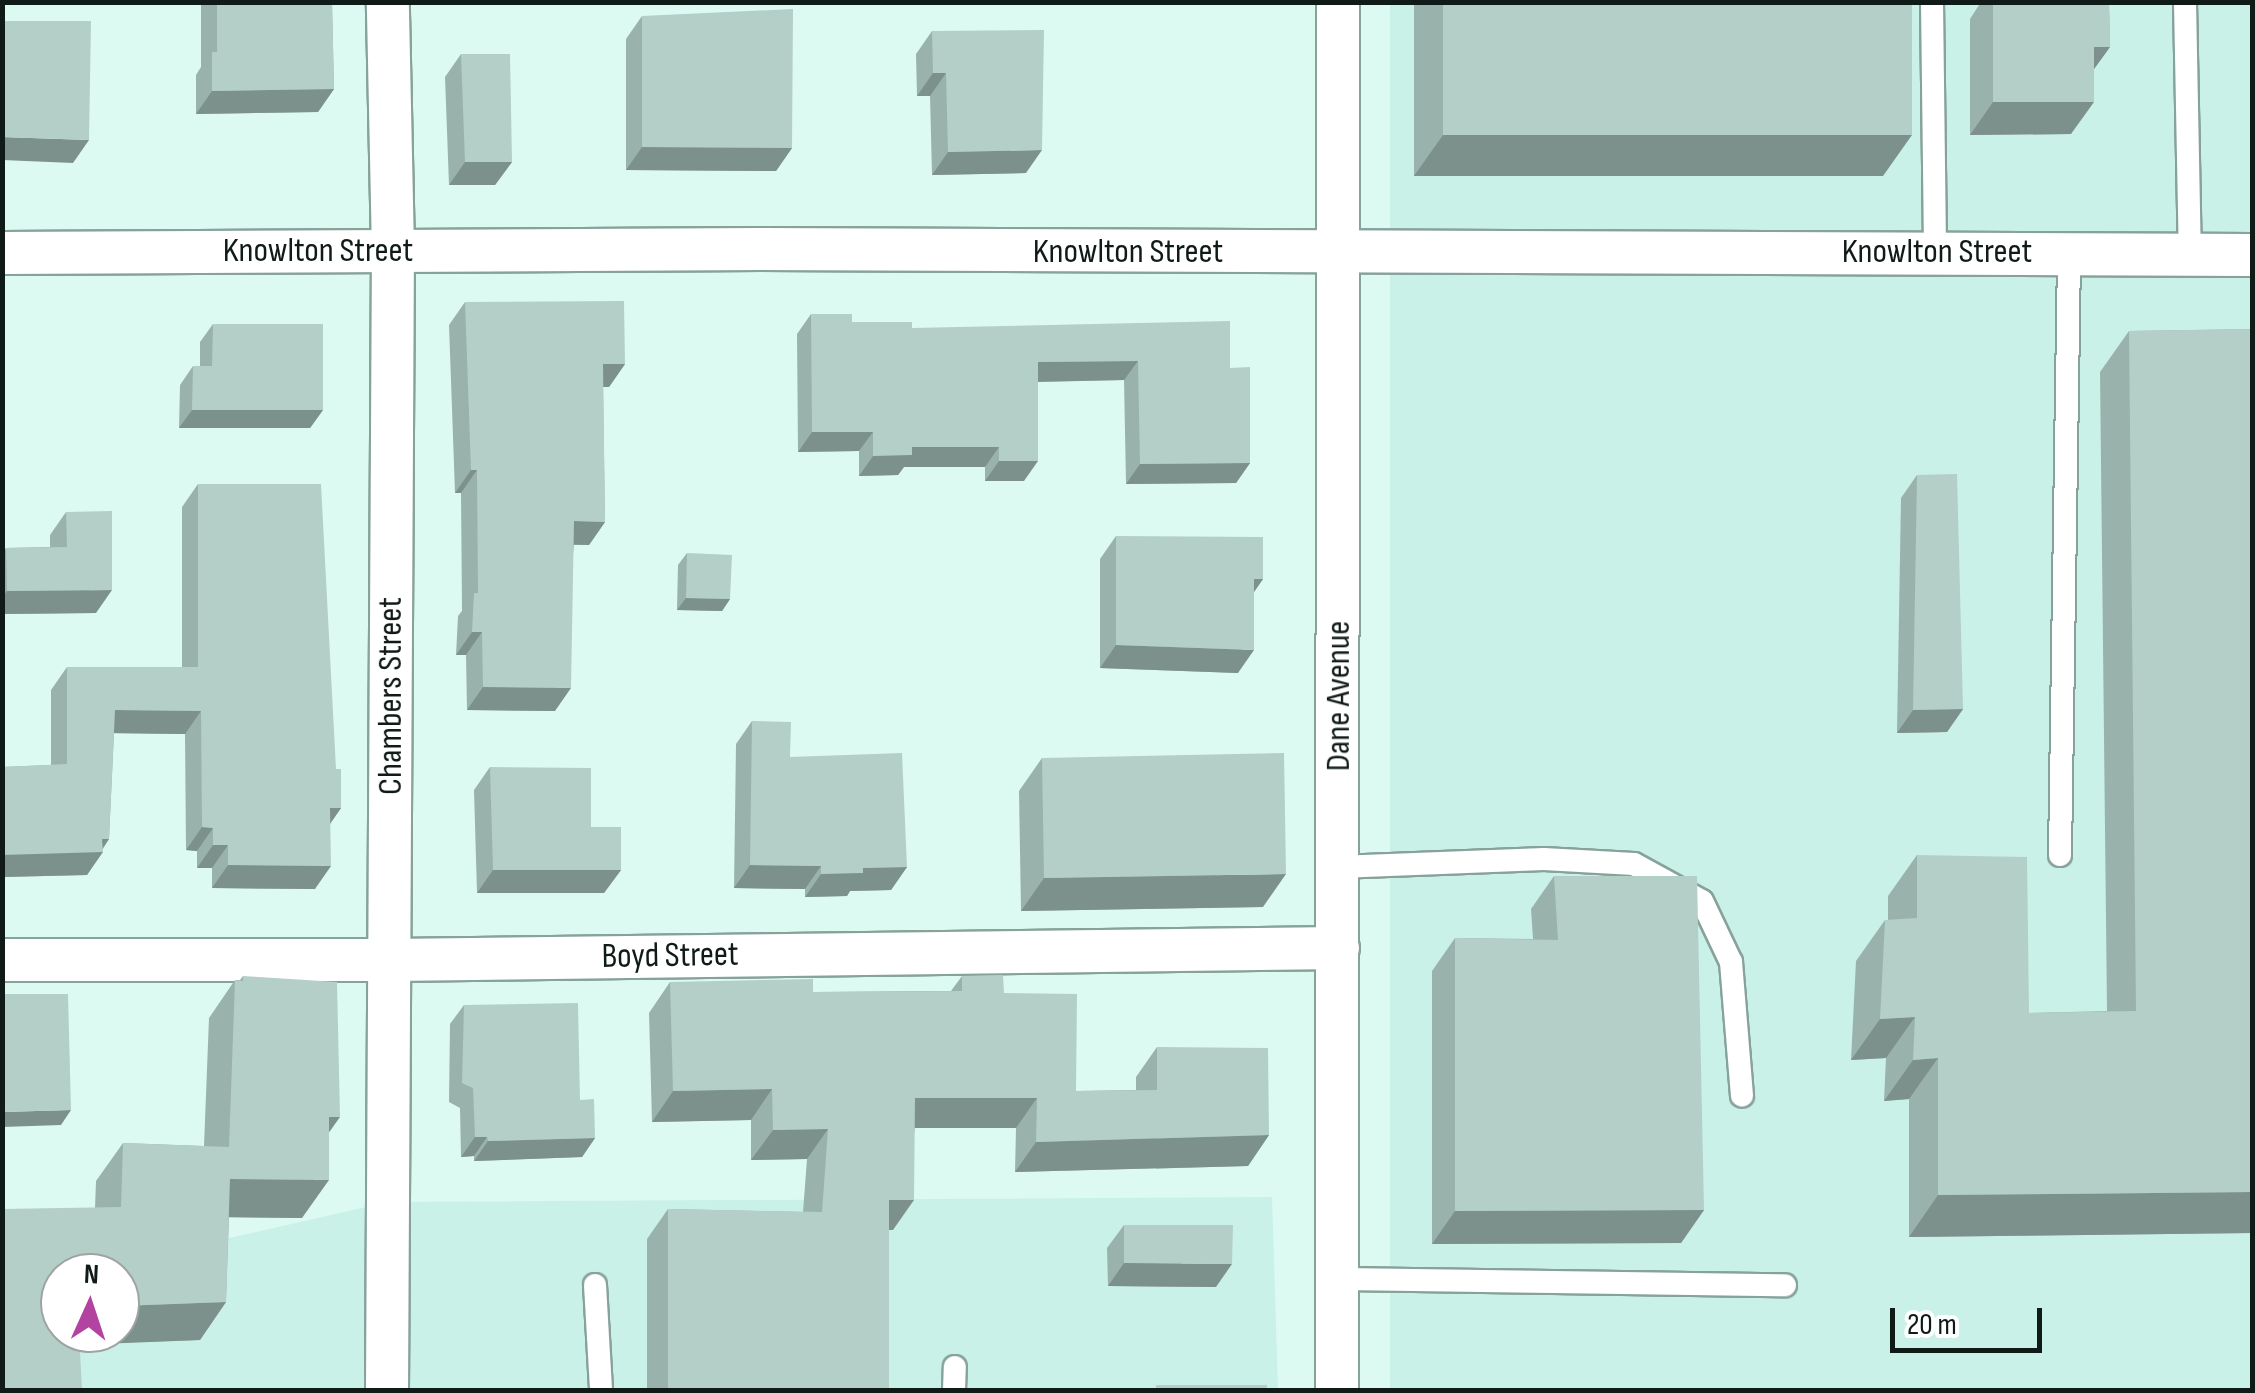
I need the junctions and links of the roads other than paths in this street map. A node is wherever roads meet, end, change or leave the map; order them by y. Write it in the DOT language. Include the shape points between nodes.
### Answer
graph roads {
  1 [pos="388,2"];
  2 [pos="1338,2"];
  3 [pos="1932,2"];
  4 [pos="2185,2"];
  5 [pos="392,251"];
  6 [pos="1935,251"];
  7 [pos="2,253"];
  8 [pos="1339,253"];
  9 [pos="2069,253"];
  10 [pos="2190,254"];
  11 [pos="2252,255"];
  12 [pos="2060,856"];
  13 [pos="1338,867"];
  14 [pos="1338,948"];
  15 [pos="2,960"];
  16 [pos="390,960"];
  17 [pos="1742,1096"];
  18 [pos="1337,1279"];
  19 [pos="595,1284"];
  20 [pos="1785,1285"];
  21 [pos="956,1366"];
  22 [pos="387,1390"];
  23 [pos="601,1390"];
  24 [pos="954,1390"];
  25 [pos="1337,1390"];
  1 -- 5 [label="street, Chambers Street"];
  2 -- 8 [label="street, Dane Avenue"];
  3 -- 6 [label="lane"];
  4 -- 10 [label="lane"];
  5 -- 7 [label="street, Knowlton Street"];
  5 -- 8 [label="street, Knowlton Street"];
  5 -- 16 [label="street, Chambers Street"];
  6 -- 8 [label="street, Knowlton Street"];
  6 -- 9 [label="street, Knowlton Street"];
  8 -- 13 [label="street, Dane Avenue"];
  9 -- 10 [label="street, Knowlton Street"];
  9 -- 12 [label="lane"];
  10 -- 11 [label="street, Knowlton Street"];
  13 -- 14 [label="street, Dane Avenue"];
  13 -- 17 [label="lane" via="1544,859 1634,864 1702,900 1731,962"];
  14 -- 16 [label="street, Boyd Street"];
  14 -- 18 [label="street, Dane Avenue"];
  15 -- 16 [label="street, Boyd Street"];
  16 -- 22 [label="street, Chambers Street"];
  18 -- 20 [label="lane"];
  18 -- 25 [label="street, Dane Avenue"];
  19 -- 23 [label="lane"];
  21 -- 24 [label="lane"];
}
